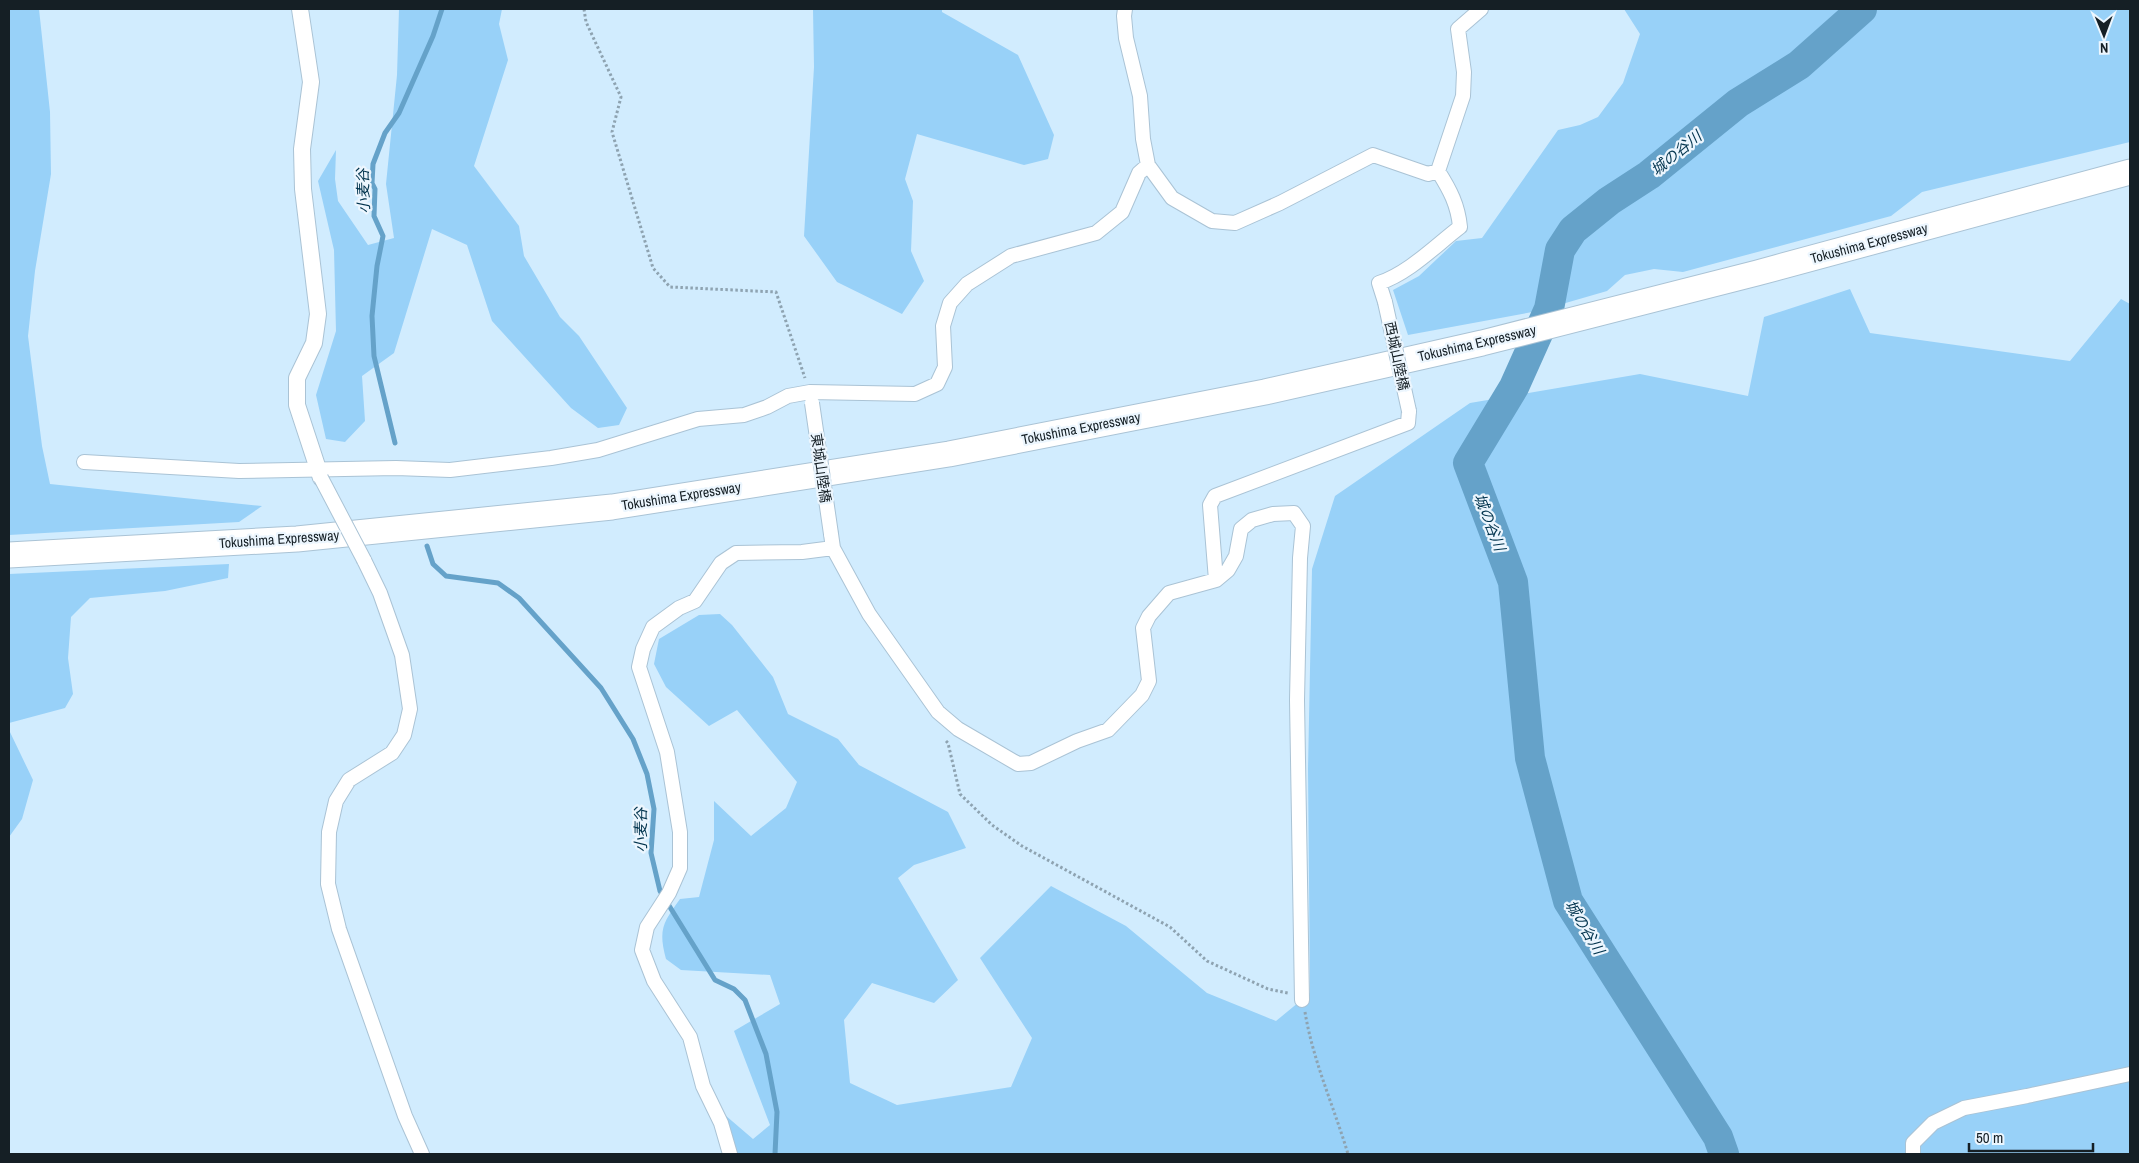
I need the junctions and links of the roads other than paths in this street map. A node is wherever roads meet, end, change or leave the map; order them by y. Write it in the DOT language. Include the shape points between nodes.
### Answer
graph roads {
  1 [pos="300,9"];
  2 [pos="1125,9"];
  3 [pos="1481,9"];
  4 [pos="1148,166"];
  5 [pos="1438,171"];
  6 [pos="2130,172"];
  7 [pos="811,398"];
  8 [pos="84,462"];
  9 [pos="319,473"];
  10 [pos="833,548"];
  11 [pos="9,555"];
  12 [pos="1216,580"];
  13 [pos="1302,1000"];
  14 [pos="2130,1074"];
  15 [pos="422,1154"];
  16 [pos="730,1154"];
  17 [pos="1913,1154"];
  1 -- 9 [label="street" via="311,82 302,149 303,189 318,314 314,344 297,378 297,405"];
  2 -- 4 [label="street" via="1126,38 1140,96"];
  3 -- 5 [label="street" via="1458,29 1464,72 1462,96"];
  4 -- 5 [label="street" via="1172,198 1212,221 1235,223 1373,155 1428,174"];
  4 -- 7 [label="street" via="1139,173 1122,212 1096,233 1012,256 967,284 950,303 943,326 945,368 937,384 915,394"];
  5 -- 12 [label="street, 西城山陸橋, bridge" via="1459,210 1460,227 1405,270 1379,283 1409,411 1408,423 1215,496 1210,505"];
  6 -- 11 [label="highway, Tokushima Expressway" via="1482,343 1265,392 949,454 622,505 297,539"];
  7 -- 9 [label="street" via="788,396 744,415 698,420 598,450 551,458 450,470"];
  7 -- 10 [label="street, 東城山陸橋, bridge"];
  8 -- 9 [label="street"];
  9 -- 15 [label="street, bridge" via="380,593 402,655 410,709 404,735 392,753 349,780 336,801 329,832 328,884 339,929 405,1116"];
  10 -- 12 [label="street, 東城山陸橋" via="869,614 938,712 958,729 1018,764 1031,763 1108,730 1142,695 1149,681 1143,628 1149,616 1169,593"];
  10 -- 16 [label="street" via="736,553 721,563 695,601 653,627 639,667 667,752 680,832 680,868 669,893 647,927 642,950 654,981 690,1037 703,1086 721,1123"];
  12 -- 13 [label="street" via="1228,570 1236,556 1241,529 1252,520 1294,513 1303,526 1297,700"];
  14 -- 17 [label="street" via="1964,1108 1933,1123 1913,1143"];
}
